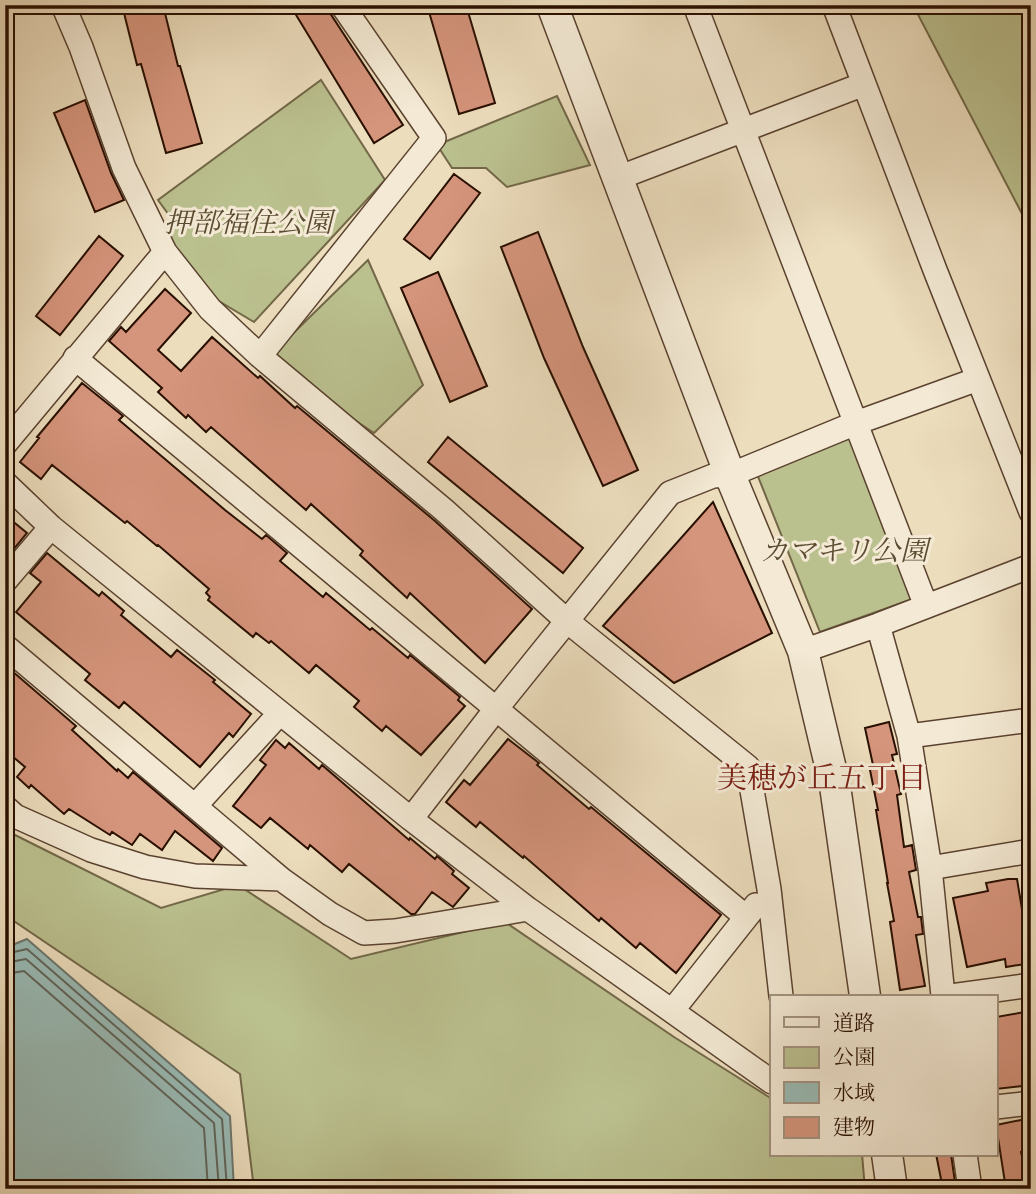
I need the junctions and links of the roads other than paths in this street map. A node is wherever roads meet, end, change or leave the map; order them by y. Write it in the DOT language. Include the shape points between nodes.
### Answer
graph roads {
  1 [pos="63,5"];
  2 [pos="342,5"];
  3 [pos="552,5"];
  4 [pos="695,5"];
  5 [pos="834,5"];
  6 [pos="864,84"];
  7 [pos="741,130"];
  8 [pos="618,178"];
  9 [pos="165,252"];
  10 [pos="260,356"];
  11 [pos="75,358"];
  12 [pos="978,379"];
  13 [pos="856,423"];
  14 [pos="5,444"];
  15 [pos="730,475"];
  16 [pos="5,483"];
  17 [pos="1031,512"];
  18 [pos="51,527"];
  19 [pos="1031,566"];
  20 [pos="5,581"];
  21 [pos="926,606"];
  22 [pos="567,621"];
  23 [pos="878,625"];
  24 [pos="5,646"];
  25 [pos="803,651"];
  26 [pos="496,709"];
  27 [pos="280,713"];
  28 [pos="1031,720"];
  29 [pos="909,736"];
  30 [pos="195,806"];
  31 [pos="5,807"];
  32 [pos="411,820"];
  33 [pos="1031,851"];
  34 [pos="930,868"];
  35 [pos="281,879"];
  36 [pos="769,890"];
  37 [pos="528,909"];
  38 [pos="746,917"];
  39 [pos="1031,985"];
  40 [pos="781,995"];
  41 [pos="865,995"];
  42 [pos="943,995"];
  43 [pos="958,995"];
  44 [pos="672,1011"];
  45 [pos="770,1081"];
  46 [pos="1031,1103"];
  47 [pos="998,1107"];
  48 [pos="887,1156"];
  49 [pos="965,1156"];
  50 [pos="892,1189"];
  51 [pos="970,1189"];
  1 -- 9 [label="street" via="124,168"];
  2 -- 10 [label="street" via="434,138"];
  3 -- 8 [label="street"];
  4 -- 7 [label="street"];
  5 -- 6 [label="street"];
  6 -- 7 [label="street"];
  6 -- 12 [label="street"];
  7 -- 8 [label="street"];
  7 -- 13 [label="street"];
  8 -- 15 [label="street"];
  9 -- 10 [label="street" via="210,309"];
  9 -- 11 [label="street"];
  10 -- 22 [label="street" via="444,510"];
  11 -- 14 [label="street"];
  11 -- 26 [label="street"];
  12 -- 13 [label="street"];
  12 -- 17 [label="street"];
  13 -- 15 [label="street"];
  13 -- 21 [label="street"];
  15 -- 22 [label="street" via="713,476 670,493"];
  15 -- 25 [label="street"];
  16 -- 18 [label="street"];
  18 -- 20 [label="street"];
  18 -- 27 [label="street"];
  19 -- 21 [label="street"];
  21 -- 23 [label="street"];
  22 -- 26 [label="street"];
  22 -- 36 [label="street" via="748,767"];
  23 -- 25 [label="street"];
  23 -- 29 [label="street"];
  24 -- 30 [label="street"];
  25 -- 41 [label="street" via="835,786"];
  26 -- 32 [label="street"];
  26 -- 38 [label="street"];
  27 -- 30 [label="street"];
  27 -- 32 [label="street"];
  28 -- 29 [label="street"];
  29 -- 34 [label="street"];
  30 -- 35 [label="street"];
  31 -- 35 [label="street" via="15,816 92,850 145,867 195,876"];
  32 -- 37 [label="street"];
  33 -- 34 [label="street"];
  34 -- 42 [label="street"];
  35 -- 37 [label="street" via="364,933"];
  36 -- 38 [label="street"];
  36 -- 40 [label="street"];
  37 -- 44 [label="street"];
  38 -- 44 [label="street"];
  39 -- 43 [label="street"];
  44 -- 45 [label="street"];
  46 -- 47 [label="street"];
  48 -- 50 [label="street"];
  49 -- 51 [label="street"];
}
